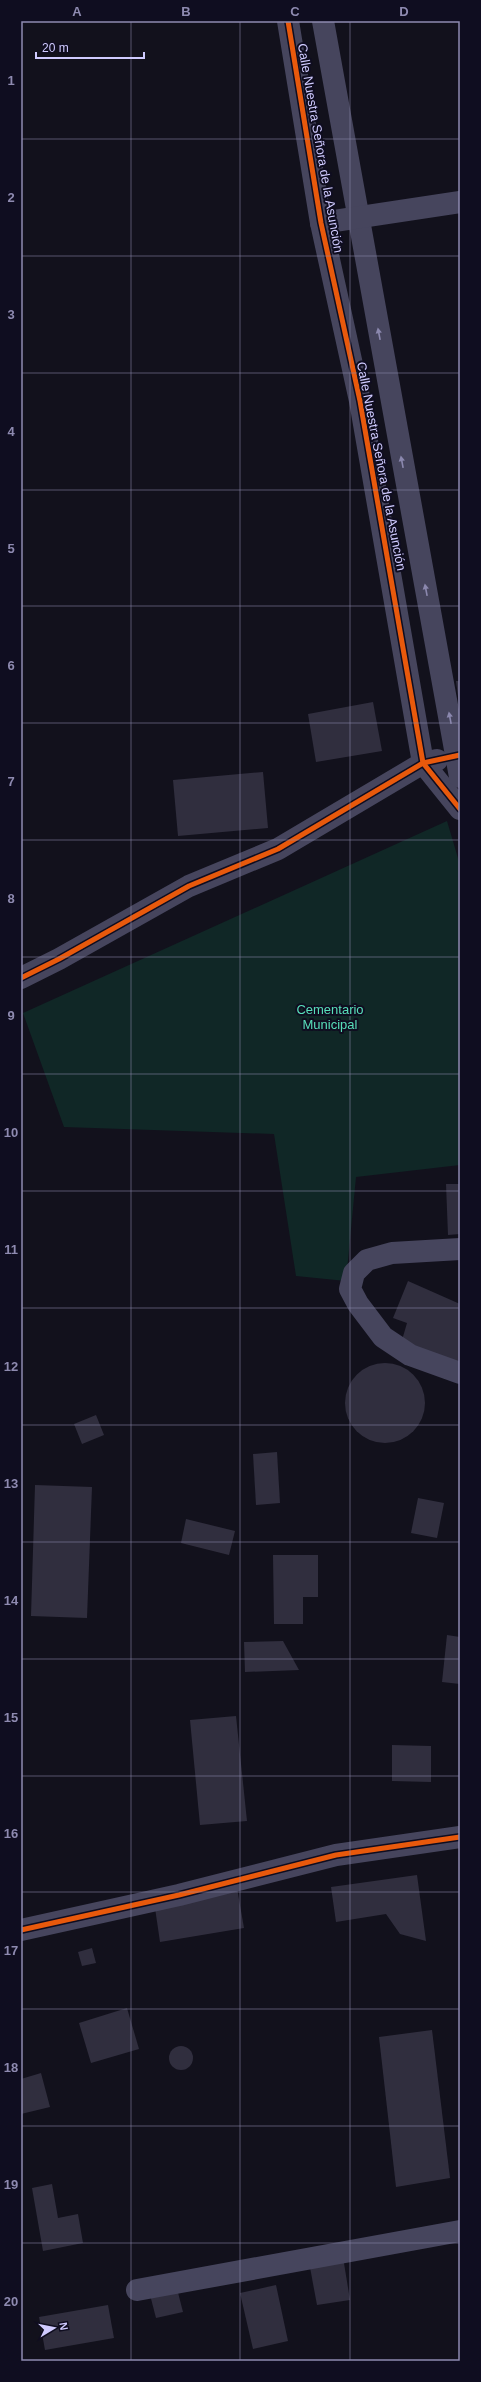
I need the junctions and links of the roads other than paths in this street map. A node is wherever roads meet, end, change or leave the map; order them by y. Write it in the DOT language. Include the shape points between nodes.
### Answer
graph roads {
  1 [pos="288,21"];
  2 [pos="323,21"];
  3 [pos="460,202"];
  4 [pos="357,217"];
  5 [pos="321,223"];
  6 [pos="458,756"];
  7 [pos="423,763"];
  8 [pos="460,777"];
  9 [pos="460,809"];
  10 [pos="21,978"];
  11 [pos="460,1250"];
  12 [pos="460,1373"];
  13 [pos="460,1836"];
  14 [pos="21,1930"];
  15 [pos="460,2231"];
  16 [pos="137,2290"];
  1 -- 5 [label="street, Calle Nuestra Señora de la Asunción"];
  2 -- 4 [label="street, Calle Nuestra Señora de la Asunción"];
  3 -- 4 [label="street"];
  4 -- 5 [label="street"];
  6 -- 4 [label="street, Calle Nuestra Señora de la Asunción, one-way"];
  5 -- 7 [label="street, Calle Nuestra Señora de la Asunción" via="360,401"];
  6 -- 7 [label="street"];
  6 -- 8 [label="street, Calle Nuestra Señora de la Asunción"];
  7 -- 9 [label="street, Calle Nuestra Señora de la Asunción"];
  7 -- 10 [label="street" via="278,849 189,886"];
  11 -- 12 [label="street" via="392,1253 367,1260 354,1273 350,1290 383,1338 410,1355"];
  13 -- 14 [label="street" via="336,1855 179,1895"];
  15 -- 16 [label="street"];
}
